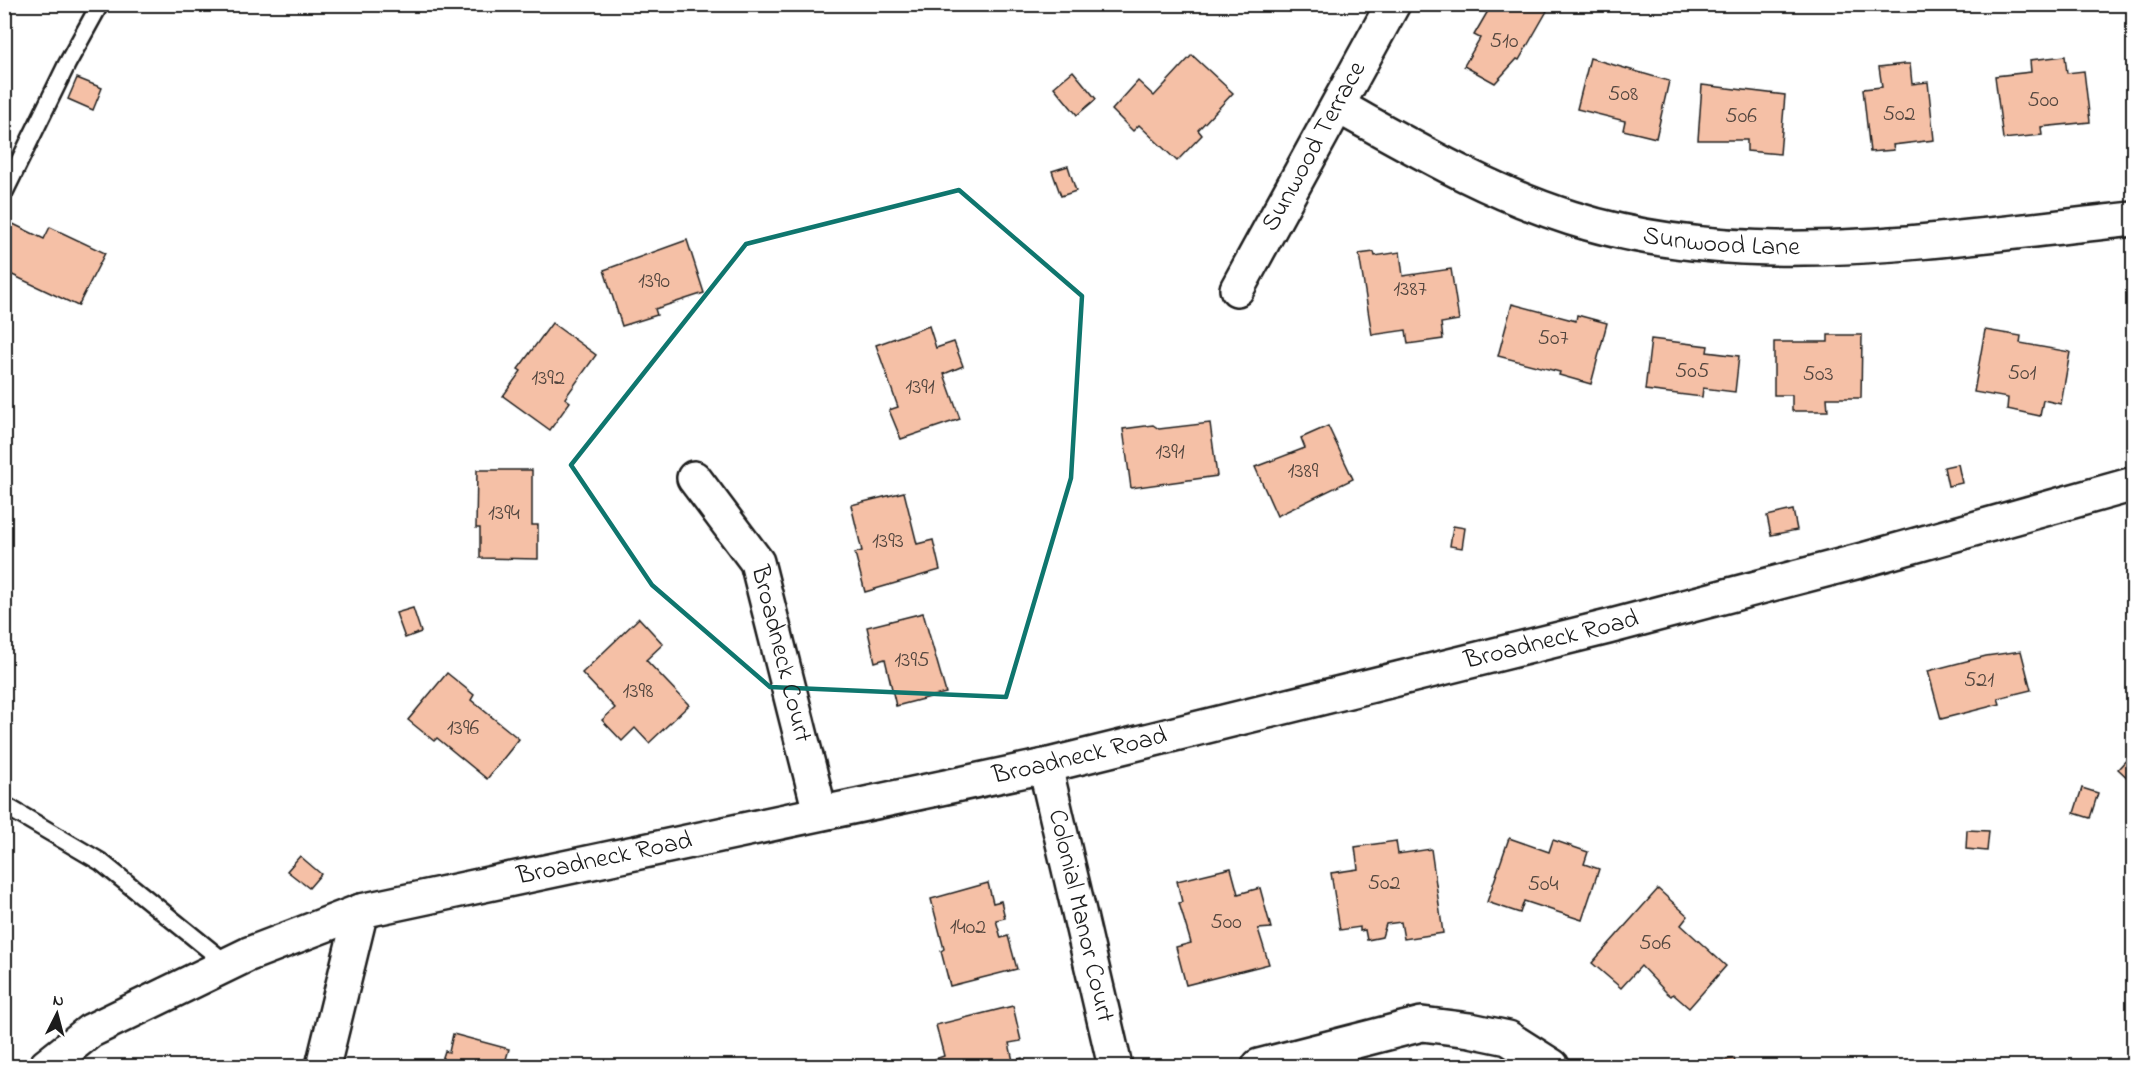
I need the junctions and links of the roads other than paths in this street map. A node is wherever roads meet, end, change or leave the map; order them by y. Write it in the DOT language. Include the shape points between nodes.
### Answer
graph roads {
  1 [pos="100,4"];
  2 [pos="1394,4"];
  3 [pos="1338,106"];
  4 [pos="4,193"];
  5 [pos="2133,219"];
  6 [pos="1237,289"];
  7 [pos="694,477"];
  8 [pos="2133,484"];
  9 [pos="1045,766"];
  10 [pos="4,805"];
  11 [pos="820,812"];
  12 [pos="361,911"];
  13 [pos="227,964"];
  14 [pos="46,1066"];
  15 [pos="323,1066"];
  16 [pos="1115,1066"];
  17 [pos="1259,1066"];
  18 [pos="1552,1066"];
  1 -- 4 [label="lane"];
  2 -- 3 [label="street, Sunwood Terrace"];
  3 -- 5 [label="street, Sunwood Lane" via="1476,182 1571,218 1665,241 1758,249 1825,248"];
  3 -- 6 [label="street, Sunwood Terrace"];
  7 -- 11 [label="street, Broadneck Court" via="757,562"];
  8 -- 9 [label="street, Broadneck Road" via="1681,608"];
  9 -- 11 [label="street, Broadneck Road"];
  9 -- 16 [label="street, Colonial Manor Court"];
  10 -- 13 [label="lane" via="101,862"];
  11 -- 12 [label="street, Broadneck Road"];
  12 -- 13 [label="street, Broadneck Road"];
  12 -- 15 [label="street"];
  13 -- 14 [label="street, Broadneck Road" via="90,1031"];
  17 -- 18 [label="street" via="1422,1024 1508,1038"];
}
